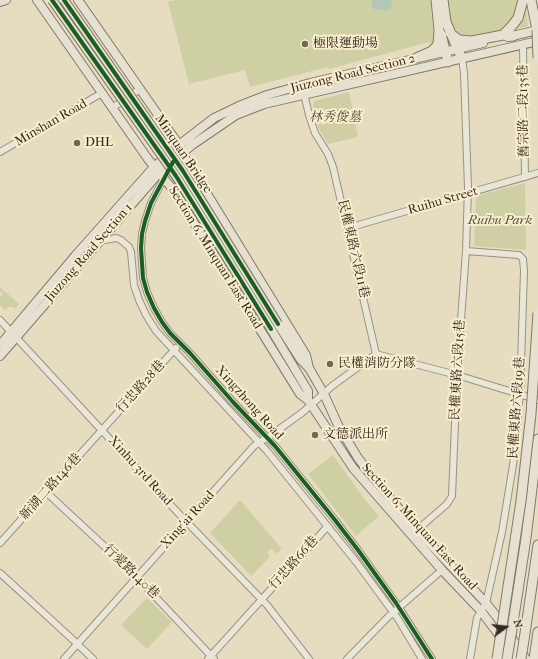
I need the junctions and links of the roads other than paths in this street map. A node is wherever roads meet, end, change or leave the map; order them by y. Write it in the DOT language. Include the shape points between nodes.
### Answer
graph roads {
  1 [pos="6,0"];
  2 [pos="38,0"];
  3 [pos="52,0"];
  4 [pos="64,0"];
  5 [pos="78,0"];
  6 [pos="436,0"];
  7 [pos="443,0"];
  8 [pos="523,0"];
  9 [pos="531,0"];
  10 [pos="535,0"];
  11 [pos="0,2"];
  12 [pos="438,23"];
  13 [pos="537,30"];
  14 [pos="450,33"];
  15 [pos="503,35"];
  16 [pos="513,36"];
  17 [pos="538,41"];
  18 [pos="523,45"];
  19 [pos="456,49"];
  20 [pos="446,52"];
  21 [pos="416,58"];
  22 [pos="538,58"];
  23 [pos="462,59"];
  24 [pos="448,62"];
  25 [pos="302,85"];
  26 [pos="140,89"];
  27 [pos="102,93"];
  28 [pos="305,95"];
  29 [pos="112,108"];
  30 [pos="179,145"];
  31 [pos="0,152"];
  32 [pos="182,154"];
  33 [pos="159,173"];
  34 [pos="538,173"];
  35 [pos="525,177"];
  36 [pos="205,191"];
  37 [pos="468,194"];
  38 [pos="183,205"];
  39 [pos="348,228"];
  40 [pos="99,242"];
  41 [pos="466,251"];
  42 [pos="538,313"];
  43 [pos="0,320"];
  44 [pos="278,324"];
  45 [pos="270,329"];
  46 [pos="14,335"];
  47 [pos="179,344"];
  48 [pos="0,345"];
  49 [pos="174,350"];
  50 [pos="376,354"];
  51 [pos="0,356"];
  52 [pos="309,368"];
  53 [pos="457,375"];
  54 [pos="324,394"];
  55 [pos="520,394"];
  56 [pos="538,400"];
  57 [pos="309,403"];
  58 [pos="102,430"];
  59 [pos="266,438"];
  60 [pos="538,439"];
  61 [pos="259,442"];
  62 [pos="46,492"];
  63 [pos="186,521"];
  64 [pos="327,527"];
  65 [pos="417,530"];
  66 [pos="0,543"];
  67 [pos="538,545"];
  68 [pos="442,570"];
  69 [pos="0,573"];
  70 [pos="137,576"];
  71 [pos="261,600"];
  72 [pos="486,602"];
  73 [pos="400,608"];
  74 [pos="481,611"];
  75 [pos="393,613"];
  76 [pos="538,632"];
  77 [pos="77,644"];
  78 [pos="211,658"];
  79 [pos="64,659"];
  80 [pos="93,659"];
  81 [pos="309,659"];
  82 [pos="347,659"];
  83 [pos="422,659"];
  84 [pos="432,659"];
  85 [pos="470,659"];
  86 [pos="497,659"];
  87 [pos="507,659"];
  88 [pos="517,659"];
  89 [pos="521,659"];
  90 [pos="526,659"];
  91 [pos="534,659"];
  1 -- 11 [label="main road"];
  2 -- 27 [label="main road, Section 6, Minquan East Road"];
  3 -- 45 [label="main road, Minquan Bridge, bridge" via="176,176"];
  4 -- 44 [label="main road, Minquan Bridge, bridge" via="171,153"];
  5 -- 26 [label="main road, Section 6, Minquan East Road"];
  6 -- 12 [label="highway"];
  7 -- 14 [label="highway"];
  8 -- 15 [label="highway" via="518,18"];
  9 -- 13 [label="highway"];
  10 -- 13 [label="highway"];
  12 -- 20 [label="highway"];
  12 -- 21 [label="highway" via="439,36 435,48"];
  13 -- 16 [label="main road, Jiuzong Road Section 2"];
  13 -- 22 [label="highway, bridge"];
  14 -- 15 [label="highway" via="459,40 472,41"];
  14 -- 19 [label="highway"];
  15 -- 16 [label="highway"];
  16 -- 19 [label="main road, Jiuzong Road Section 2"];
  17 -- 18 [label="main road, Jiuzong Road Section 2"];
  18 -- 23 [label="main road, Jiuzong Road Section 2"];
  18 -- 35 [label="street, 舊宗路二段135巷"];
  19 -- 20 [label="main road, Jiuzong Road Section 2"];
  19 -- 23 [label="highway"];
  20 -- 21 [label="main road, Jiuzong Road Section 2"];
  20 -- 24 [label="highway"];
  21 -- 25 [label="main road, Jiuzong Road Section 2"];
  23 -- 24 [label="main road, Jiuzong Road Section 2"];
  23 -- 37 [label="street, 民權東路六段15巷"];
  24 -- 28 [label="main road, Jiuzong Road Section 2"];
  25 -- 28 [label="street, 民權東路六段11巷"];
  25 -- 30 [label="main road, Jiuzong Road Section 2" via="267,95 220,114"];
  26 -- 29 [label="street"];
  26 -- 30 [label="main road, Section 6, Minquan East Road"];
  27 -- 29 [label="main road, Section 6, Minquan East Road"];
  27 -- 31 [label="street, Minshan Road"];
  28 -- 32 [label="main road, Jiuzong Road Section 2" via="264,104 236,115"];
  28 -- 39 [label="street, 民權東路六段11巷" via="315,133 333,167"];
  29 -- 33 [label="main road, Section 6, Minquan East Road"];
  30 -- 32 [label="main road, Section 6, Minquan East Road"];
  30 -- 33 [label="main road, Jiuzong Road Section 1"];
  32 -- 33 [label="main road, Jiuzong Road Section 1"];
  32 -- 36 [label="main road, Section 6, Minquan East Road"];
  33 -- 38 [label="main road, Section 6, Minquan East Road"];
  33 -- 40 [label="main road, Jiuzong Road Section 1"];
  33 -- 46 [label="main road, Jiuzong Road Section 1" via="79,251"];
  33 -- 47 [label="street, Xingzhong Road" via="145,221 141,248 143,278 154,308"];
  34 -- 35 [label="street, Ruihu Street"];
  35 -- 37 [label="street, Ruihu Street"];
  36 -- 38 [label="street"];
  36 -- 52 [label="main road, Section 6, Minquan East Road" via="306,355"];
  37 -- 39 [label="street, Ruihu Street"];
  37 -- 41 [label="street, 民權東路六段15巷"];
  38 -- 57 [label="main road, Section 6, Minquan East Road" via="300,394"];
  39 -- 50 [label="street, 民權東路六段11巷"];
  40 -- 46 [label="main road, Jiuzong Road Section 1"];
  40 -- 49 [label="street, Xingzhong Road" via="116,238 129,247 134,285 139,300 156,331"];
  41 -- 53 [label="street, 民權東路六段15巷"];
  41 -- 55 [label="street, 民權東路六段19巷" via="513,254 519,255 523,260"];
  42 -- 86 [label="highway, bridge" via="531,414 521,501"];
  43 -- 46 [label="street, Xinhu 3rd Road"];
  44 -- 52 [label="main road, Section 6, Minquan East Road"];
  45 -- 57 [label="main road, Section 6, Minquan East Road" via="308,390"];
  46 -- 48 [label="main road, Jiuzong Road Section 1"];
  46 -- 51 [label="main road, Jiuzong Road Section 1"];
  46 -- 58 [label="street, Xinhu 3rd Road"];
  47 -- 49 [label="street, 行忠路28巷"];
  47 -- 59 [label="street, Xingzhong Road"];
  49 -- 58 [label="street, 行忠路28巷"];
  49 -- 61 [label="street, Xingzhong Road"];
  50 -- 53 [label="street"];
  50 -- 54 [label="street"];
  52 -- 54 [label="main road, Section 6, Minquan East Road"];
  53 -- 55 [label="street"];
  53 -- 65 [label="street, 民權東路六段15巷" via="452,496 447,504"];
  54 -- 57 [label="street, Xing'ai Road"];
  54 -- 65 [label="main road, Section 6, Minquan East Road" via="338,425 358,458"];
  55 -- 56 [label="street"];
  55 -- 72 [label="street, 民權東路六段19巷" via="507,502"];
  57 -- 59 [label="street, Xing'ai Road"];
  57 -- 68 [label="main road, Section 6, Minquan East Road" via="353,468"];
  58 -- 62 [label="street, 新湖二路146巷"];
  58 -- 63 [label="street, Xinhu 3rd Road"];
  59 -- 61 [label="street, Xing'ai Road"];
  59 -- 73 [label="street, Xingzhong Road" via="358,550"];
  60 -- 87 [label="highway, bridge"];
  61 -- 63 [label="street, Xing'ai Road"];
  61 -- 64 [label="street, Xingzhong Road"];
  62 -- 66 [label="street, 新湖二路146巷"];
  62 -- 70 [label="street, 行愛路140巷"];
  63 -- 70 [label="street, Xing'ai Road"];
  63 -- 71 [label="street, Xinhu 3rd Road"];
  64 -- 71 [label="street, 行忠路66巷"];
  64 -- 75 [label="street, Xingzhong Road" via="357,562"];
  65 -- 72 [label="main road, Section 6, Minquan East Road"];
  67 -- 89 [label="highway, bridge"];
  68 -- 73 [label="street"];
  68 -- 74 [label="main road, Section 6, Minquan East Road"];
  69 -- 77 [label="street"];
  70 -- 77 [label="street, Xing'ai Road"];
  70 -- 78 [label="street, 行愛路140巷"];
  71 -- 78 [label="street, 行忠路66巷"];
  71 -- 81 [label="street, Xinhu 3rd Road"];
  72 -- 74 [label="street, 民權東路六段19巷"];
  72 -- 90 [label="main road, Section 6, Minquan East Road"];
  73 -- 75 [label="street"];
  73 -- 84 [label="street, Xingzhong Road"];
  74 -- 85 [label="street, 民權東路六段19巷" via="477,618"];
  74 -- 88 [label="main road, Section 6, Minquan East Road"];
  75 -- 82 [label="street"];
  75 -- 83 [label="street, Xingzhong Road"];
  76 -- 91 [label="highway"];
  77 -- 79 [label="street, Xing'ai Road"];
  77 -- 80 [label="street"];
}
